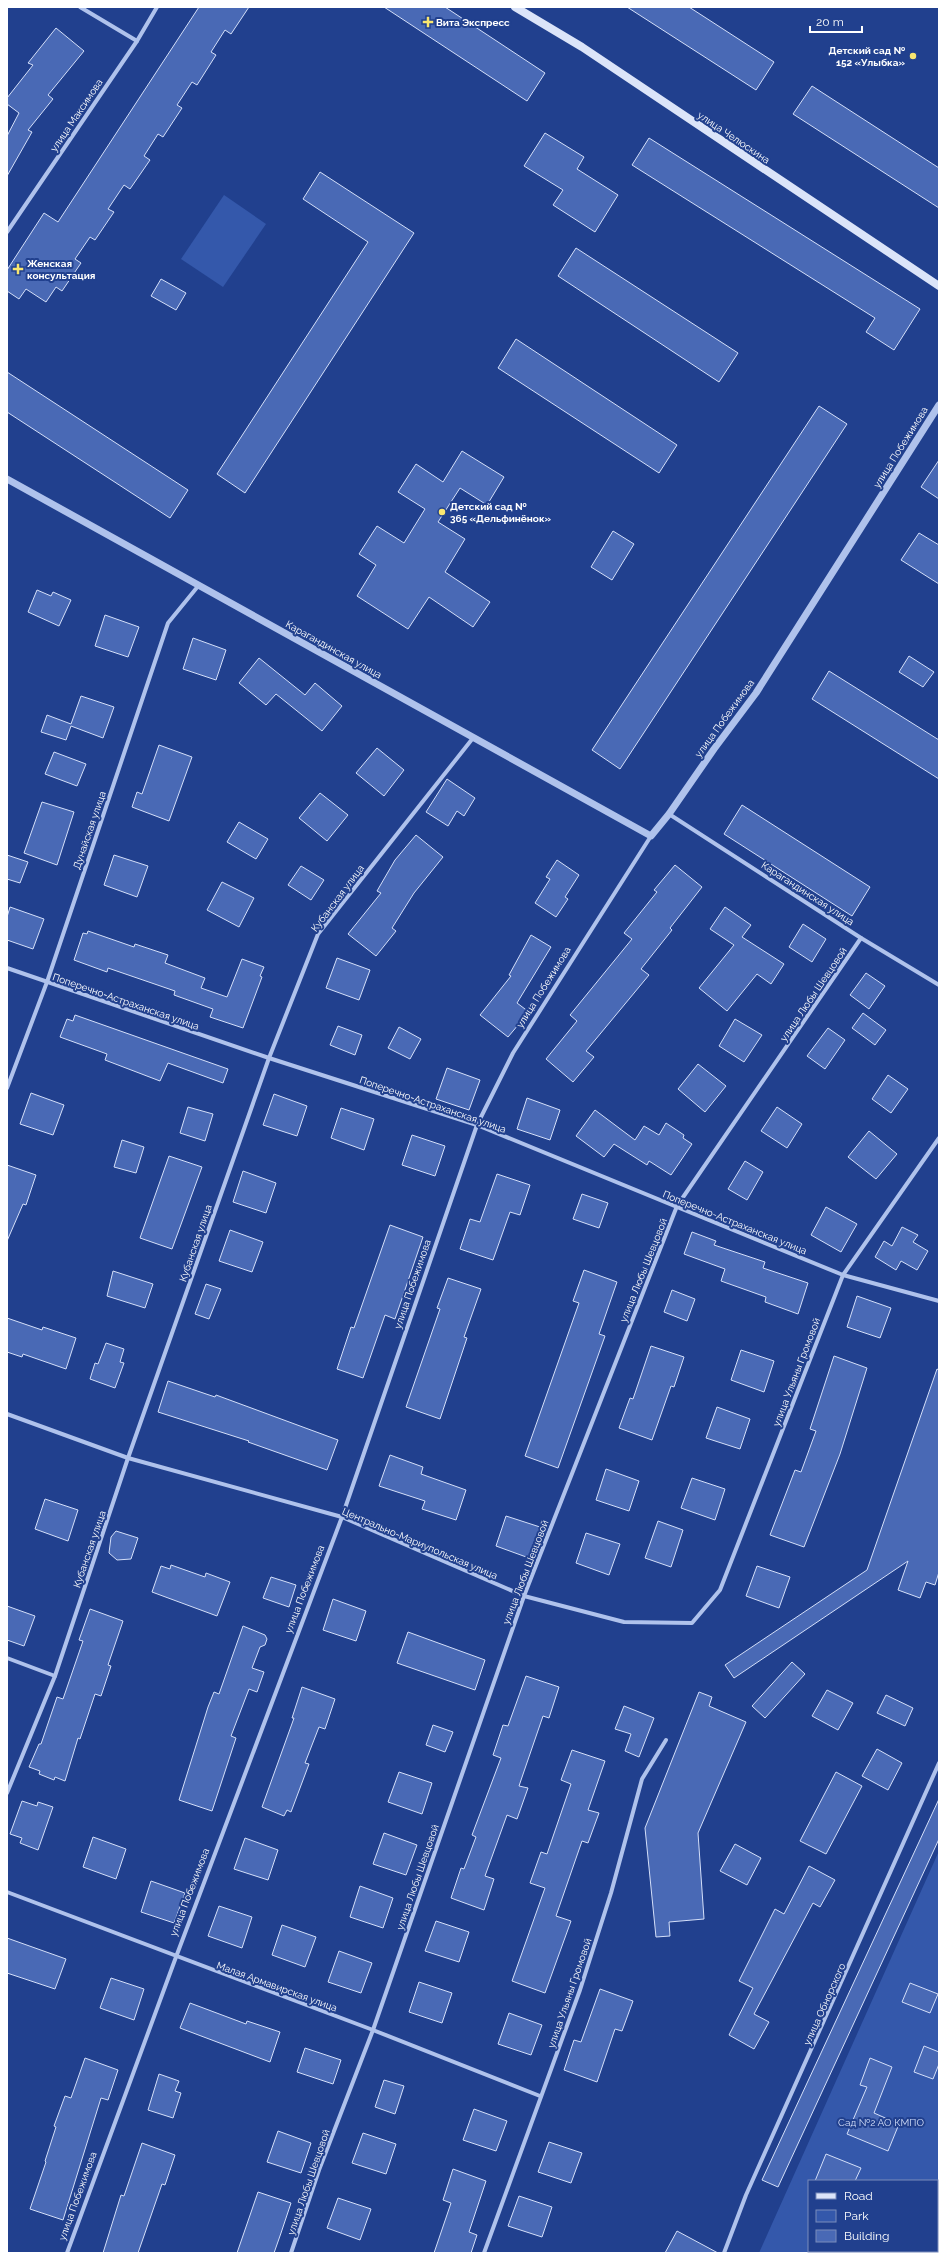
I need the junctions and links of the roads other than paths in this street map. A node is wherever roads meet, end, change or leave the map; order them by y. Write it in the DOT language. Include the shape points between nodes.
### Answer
graph roads {
  1 [pos="80,7"];
  2 [pos="157,7"];
  3 [pos="515,7"];
  4 [pos="137,40"];
  5 [pos="7,232"];
  6 [pos="939,286"];
  7 [pos="939,405"];
  8 [pos="7,479"];
  9 [pos="199,586"];
  10 [pos="473,738"];
  11 [pos="669,814"];
  12 [pos="651,836"];
  13 [pos="860,938"];
  14 [pos="7,968"];
  15 [pos="47,982"];
  16 [pos="939,985"];
  17 [pos="269,1058"];
  18 [pos="7,1088"];
  19 [pos="477,1125"];
  20 [pos="939,1138"];
  21 [pos="676,1206"];
  22 [pos="842,1275"];
  23 [pos="939,1301"];
  24 [pos="7,1414"];
  25 [pos="128,1458"];
  26 [pos="342,1518"];
  27 [pos="524,1596"];
  28 [pos="692,1623"];
  29 [pos="7,1658"];
  30 [pos="55,1676"];
  31 [pos="666,1740"];
  32 [pos="939,1763"];
  33 [pos="7,1793"];
  34 [pos="7,1892"];
  35 [pos="176,1956"];
  36 [pos="373,2030"];
  37 [pos="540,2096"];
  38 [pos="67,2253"];
  39 [pos="291,2253"];
  40 [pos="484,2253"];
  41 [pos="724,2253"];
  1 -- 4 [label="street"];
  2 -- 4 [label="street, улица Максимова"];
  3 -- 6 [label="main road, улица Челюскина" via="582,47"];
  4 -- 5 [label="street, улица Максимова"];
  7 -- 11 [label="street, улица Побежимова" via="756,693"];
  8 -- 9 [label="street, Карагандинская улица"];
  9 -- 10 [label="street, Карагандинская улица"];
  9 -- 15 [label="street, Дунайская улица" via="168,623"];
  10 -- 12 [label="street, Карагандинская улица"];
  10 -- 17 [label="street, Кубанская улица" via="318,934"];
  11 -- 12 [label="street, улица Побежимова"];
  11 -- 13 [label="street, Карагандинская улица"];
  12 -- 19 [label="street, улица Побежимова" via="513,1053"];
  13 -- 16 [label="street, Карагандинская улица"];
  13 -- 21 [label="street, улица Любы Шевцовой"];
  14 -- 15 [label="street, Поперечно-Астраханская улица"];
  15 -- 17 [label="street, Поперечно-Астраханская улица"];
  15 -- 18 [label="street, Дунайская улица"];
  17 -- 19 [label="street, Поперечно-Астраханская улица"];
  17 -- 25 [label="street, Кубанская улица"];
  19 -- 21 [label="street, Поперечно-Астраханская улица"];
  19 -- 26 [label="street, улица Побежимова"];
  20 -- 22 [label="street, улица Ульяны Громовой"];
  21 -- 22 [label="street, Поперечно-Астраханская улица"];
  21 -- 27 [label="street, улица Любы Шевцовой"];
  22 -- 23 [label="street, Поперечно-Астраханская улица"];
  22 -- 28 [label="street, улица Ульяны Громовой" via="720,1590"];
  24 -- 25 [label="street, Центрально-Мариупольская улица"];
  25 -- 26 [label="street, Центрально-Мариупольская улица"];
  25 -- 30 [label="street, Кубанская улица"];
  26 -- 27 [label="street, Центрально-Мариупольская улица"];
  26 -- 35 [label="street, улица Побежимова"];
  27 -- 28 [label="street, Центрально-Мариупольская улица" via="624,1622"];
  27 -- 36 [label="street, улица Любы Шевцовой"];
  29 -- 30 [label="street"];
  30 -- 33 [label="street, Кубанская улица"];
  31 -- 37 [label="street, улица Ульяны Громовой" via="642,1779 611,1893 580,1990"];
  32 -- 41 [label="street, улица Обнорского" via="746,2195"];
  34 -- 35 [label="street, Малая Армавирская улица"];
  35 -- 36 [label="street, Малая Армавирская улица"];
  35 -- 38 [label="street, улица Побежимова"];
  36 -- 37 [label="street, Малая Армавирская улица"];
  36 -- 39 [label="street, улица Любы Шевцовой" via="319,2170"];
  37 -- 40 [label="street, улица Ульяны Громовой"];
}
